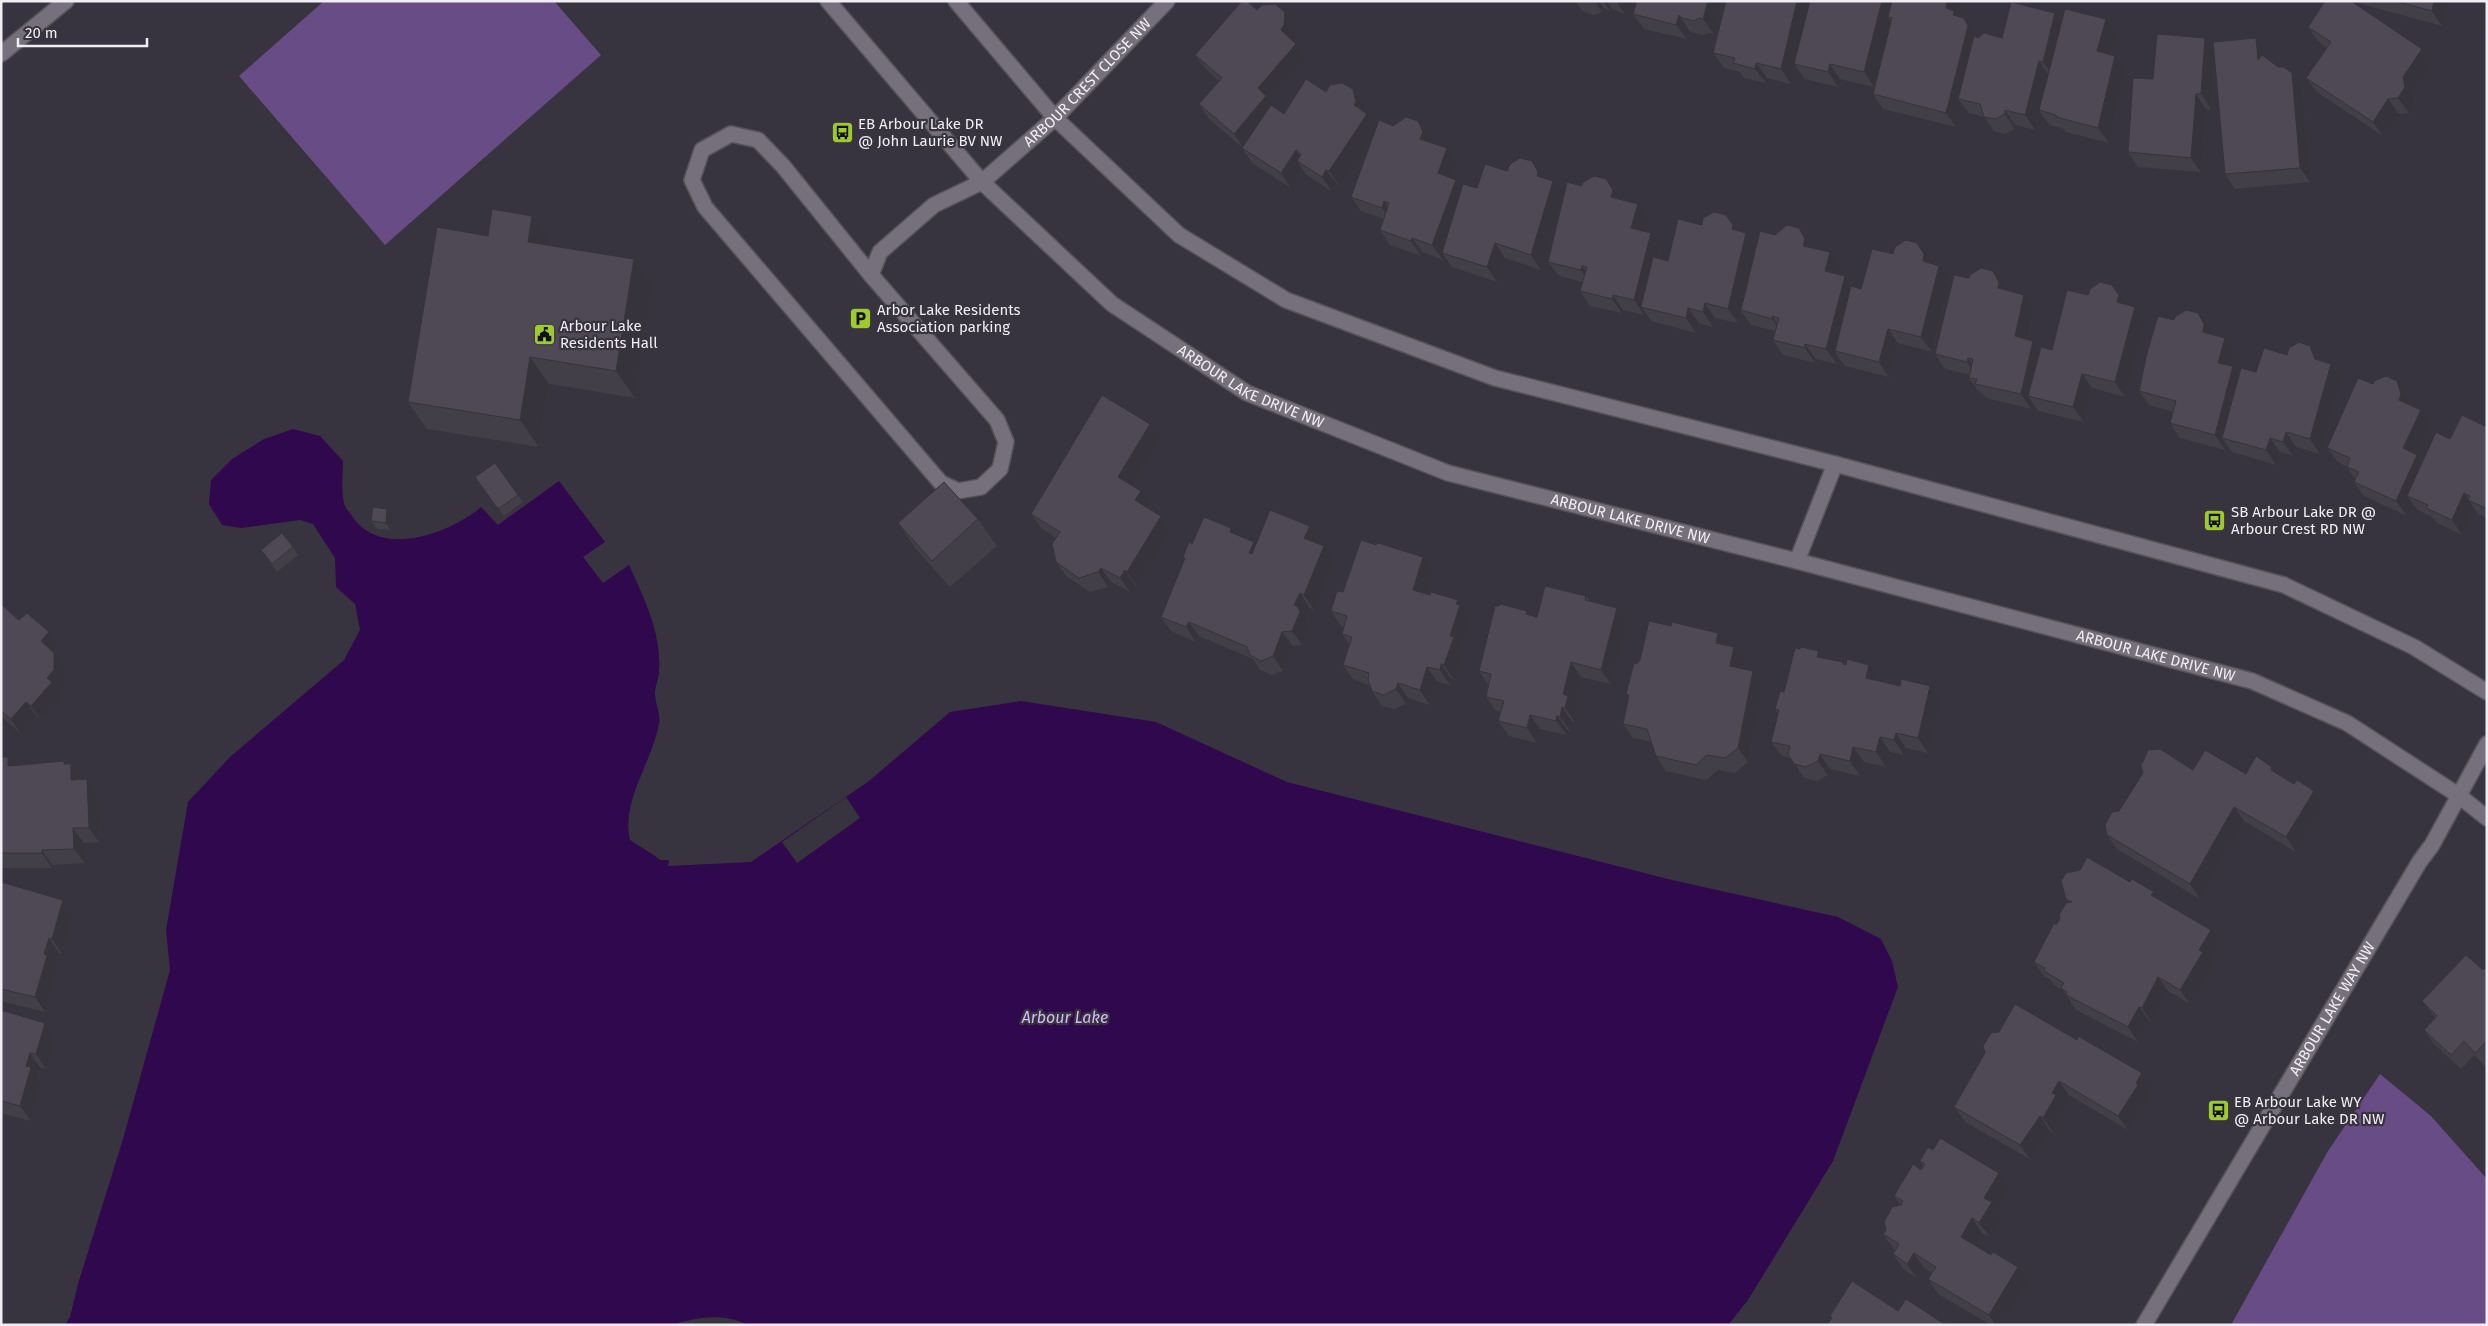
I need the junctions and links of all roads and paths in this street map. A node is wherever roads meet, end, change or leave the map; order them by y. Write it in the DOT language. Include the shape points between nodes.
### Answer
graph roads {
  1 [pos="66,1"];
  2 [pos="828,1"];
  3 [pos="956,1"];
  4 [pos="1167,1"];
  5 [pos="1,54"];
  6 [pos="1055,118"];
  7 [pos="982,182"];
  8 [pos="871,275"];
  9 [pos="1835,464"];
  10 [pos="1797,560"];
  11 [pos="2487,692"];
  12 [pos="2487,744"];
  13 [pos="2458,795"];
  14 [pos="2487,818"];
  15 [pos="2144,1325"];
  1 -- 5 [label="street"];
  2 -- 7 [label="street, ARBOUR LAKE DRIVE NW"];
  3 -- 6 [label="street"];
  4 -- 6 [label="street, ARBOUR CREST CLOSE NW"];
  6 -- 7 [label="street, ARBOUR CREST CLOSE NW"];
  6 -- 9 [label="street" via="1179,235 1286,300 1495,378"];
  7 -- 8 [label="street, ARBOUR CREST CLOSE NW" via="934,205 880,252"];
  7 -- 10 [label="street, ARBOUR LAKE DRIVE NW" via="1112,304 1247,393 1448,473"];
  8 -- 8 [label="street" via="997,420 1006,442 1000,470 981,487 958,491 941,483 729,236 705,207 692,180 702,150 731,134 758,140"];
  9 -- 10 [label="street"];
  9 -- 11 [label="street" via="2284,584 2414,646"];
  10 -- 13 [label="street, ARBOUR LAKE DRIVE NW" via="2252,681 2347,723"];
  12 -- 13 [label="street, ARBOUR LAKE WAY NW"];
  13 -- 14 [label="street, ARBOUR LAKE DRIVE NW"];
  13 -- 15 [label="street, ARBOUR LAKE WAY NW" via="2432,845"];
}
